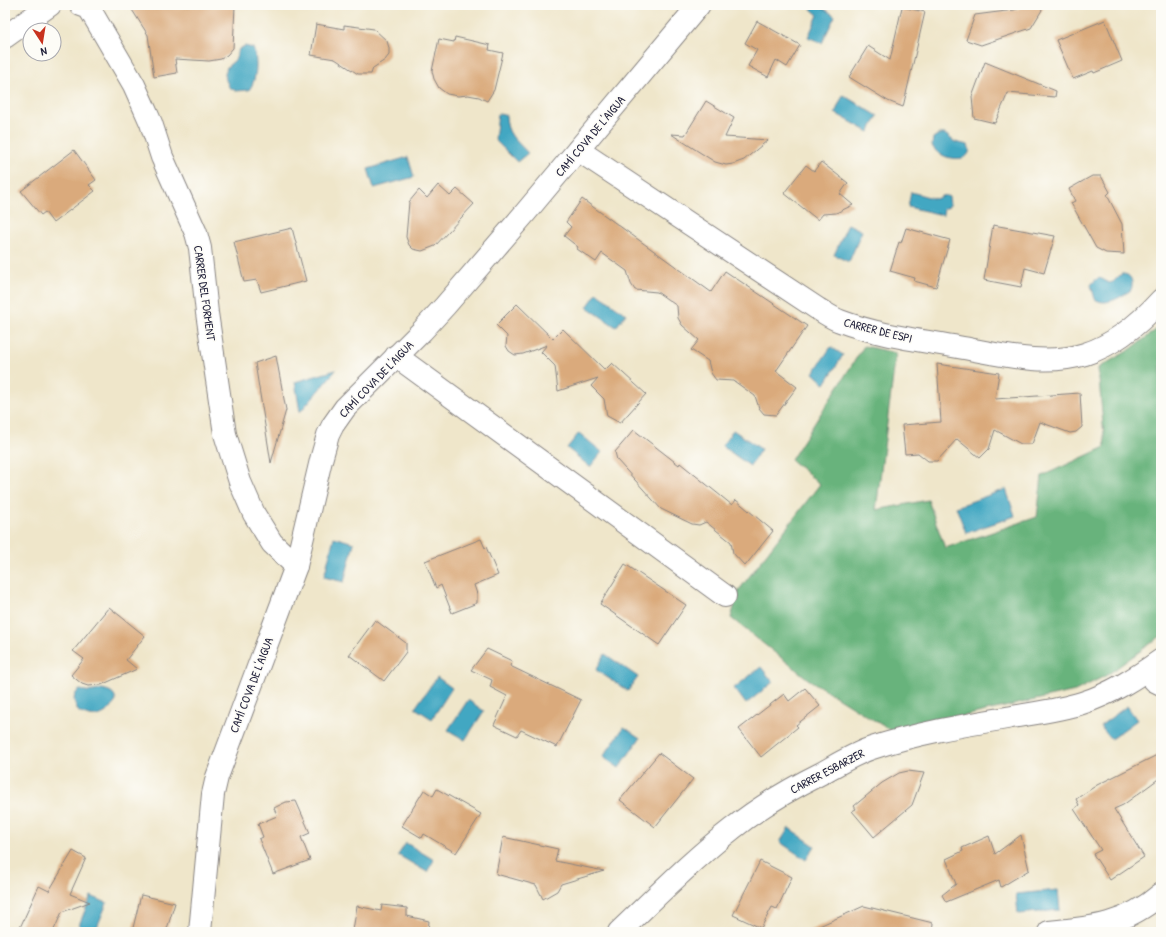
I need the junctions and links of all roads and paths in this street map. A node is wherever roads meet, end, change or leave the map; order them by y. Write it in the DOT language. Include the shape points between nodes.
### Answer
graph roads {
  1 [pos="50,5"];
  2 [pos="81,5"];
  3 [pos="699,5"];
  4 [pos="10,27"];
  5 [pos="578,150"];
  6 [pos="1161,300"];
  7 [pos="396,356"];
  8 [pos="296,566"];
  9 [pos="725,596"];
  10 [pos="1156,672"];
  11 [pos="1161,894"];
  12 [pos="200,932"];
  13 [pos="619,932"];
  14 [pos="1049,932"];
  1 -- 4 [label="street"];
  2 -- 8 [label="street, CARRER DEL FORMENT" via="89,8 134,85 196,233 226,434 232,457 254,514 272,543"];
  3 -- 5 [label="street, CAMÍ COVA DE L'AIGUA"];
  5 -- 6 [label="street, CARRER DE ESPI" via="818,309 839,320 889,335 1022,358 1064,358 1103,347 1135,326"];
  5 -- 7 [label="street, CAMÍ COVA DE L'AIGUA" via="445,306"];
  7 -- 8 [label="street, CAMÍ COVA DE L'AIGUA" via="345,408 328,434"];
  7 -- 9 [label="street"];
  8 -- 12 [label="street, CAMÍ COVA DE L'AIGUA" via="217,777 213,794"];
  10 -- 13 [label="street, CARRER ESBARZER" via="1082,703 914,736 854,755 754,812 731,829"];
  11 -- 14 [label="street" via="1143,908 1122,919 1084,929"];
}
